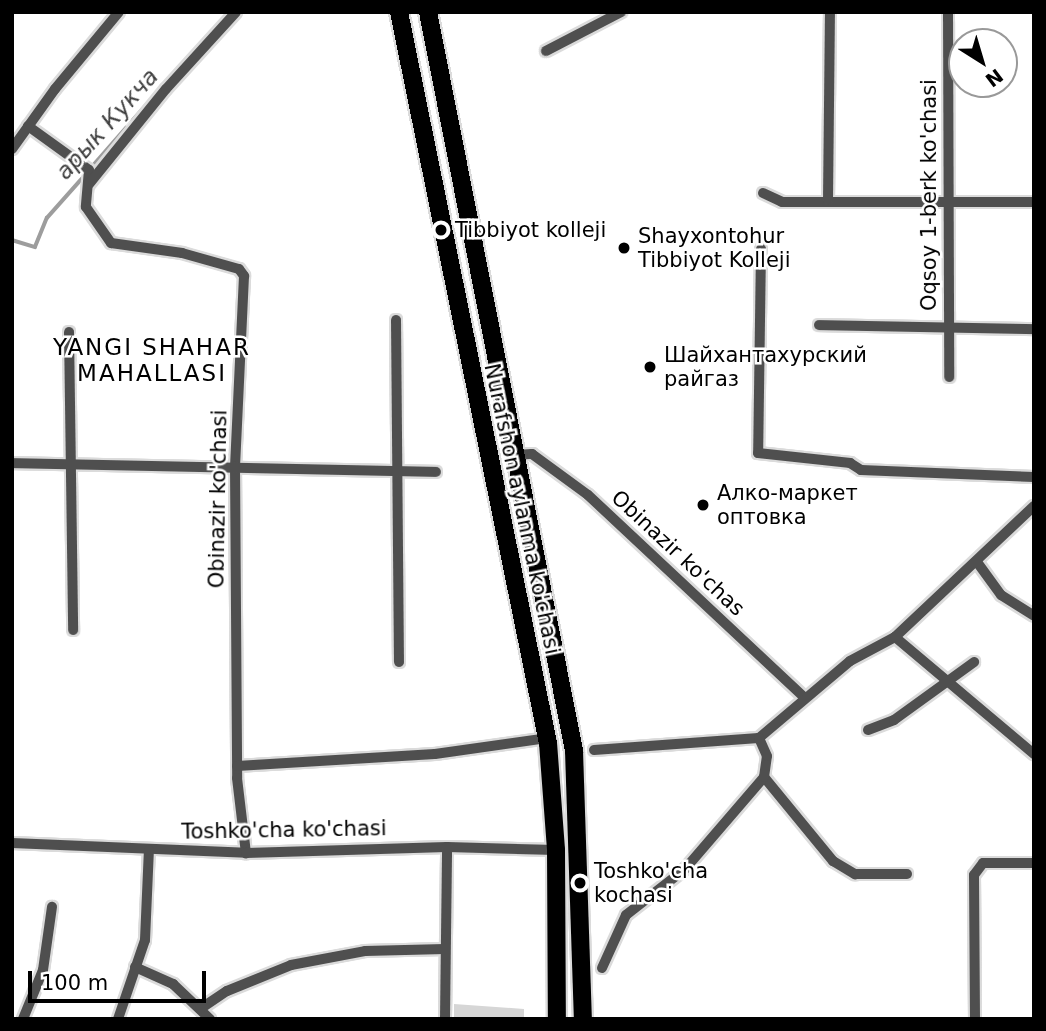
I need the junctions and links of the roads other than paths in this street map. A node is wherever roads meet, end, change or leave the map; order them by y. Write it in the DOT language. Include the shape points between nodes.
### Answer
graph roads {
  1 [pos="119,12"];
  2 [pos="236,12"];
  3 [pos="399,12"];
  4 [pos="428,12"];
  5 [pos="621,12"];
  6 [pos="830,12"];
  7 [pos="948,12"];
  8 [pos="546,51"];
  9 [pos="29,127"];
  10 [pos="12,149"];
  11 [pos="89,184"];
  12 [pos="764,193"];
  13 [pos="828,200"];
  14 [pos="947,201"];
  15 [pos="1034,202"];
  16 [pos="761,248"];
  17 [pos="396,320"];
  18 [pos="819,325"];
  19 [pos="948,328"];
  20 [pos="1034,329"];
  21 [pos="69,332"];
  22 [pos="949,377"];
  23 [pos="516,456"];
  24 [pos="12,463"];
  25 [pos="73,466"];
  26 [pos="235,466"];
  27 [pos="436,472"];
  28 [pos="399,473"];
  29 [pos="1034,477"];
  30 [pos="1034,506"];
  31 [pos="977,562"];
  32 [pos="1034,616"];
  33 [pos="73,630"];
  34 [pos="895,637"];
  35 [pos="399,662"];
  36 [pos="974,662"];
  37 [pos="950,680"];
  38 [pos="803,696"];
  39 [pos="868,730"];
  40 [pos="547,738"];
  41 [pos="759,738"];
  42 [pos="594,750"];
  43 [pos="1034,754"];
  44 [pos="237,766"];
  45 [pos="764,777"];
  46 [pos="12,843"];
  47 [pos="447,847"];
  48 [pos="149,850"];
  49 [pos="556,850"];
  50 [pos="246,853"];
  51 [pos="1034,863"];
  52 [pos="906,874"];
  53 [pos="52,907"];
  54 [pos="445,949"];
  55 [pos="135,967"];
  56 [pos="602,968"];
  57 [pos="200,1009"];
  58 [pos="23,1019"];
  59 [pos="118,1019"];
  60 [pos="210,1019"];
  61 [pos="445,1019"];
  62 [pos="557,1019"];
  63 [pos="583,1019"];
  64 [pos="975,1019"];
  1 -- 9 [label="street"];
  2 -- 11 [label="street"];
  3 -- 40 [label="main road, Nurafshon aylanma ko'chasi"];
  4 -- 23 [label="main road, Nurafshon aylanma ko'chasi"];
  5 -- 8 [label="street"];
  6 -- 13 [label="street"];
  7 -- 14 [label="street, Oqsoy 1-berk ko'chasi"];
  9 -- 10 [label="street"];
  9 -- 11 [label="street, Obinazir ko'chasi" via="89,170"];
  11 -- 26 [label="street, Obinazir ko'chasi" via="86,207 111,243 182,253 239,270 244,276"];
  12 -- 13 [label="street" via="782,202"];
  13 -- 14 [label="street"];
  14 -- 15 [label="street"];
  14 -- 19 [label="street, Oqsoy 1-berk ko'chasi"];
  16 -- 29 [label="street" via="758,453 850,463 861,470"];
  17 -- 28 [label="street"];
  18 -- 19 [label="street"];
  19 -- 20 [label="street"];
  19 -- 22 [label="street, Oqsoy 1-berk ko'chasi"];
  21 -- 25 [label="street"];
  23 -- 38 [label="street, Obinazir ko'chas" via="532,454 588,495"];
  23 -- 63 [label="main road, Nurafshon aylanma ko'chasi" via="574,751"];
  24 -- 25 [label="street"];
  25 -- 26 [label="street"];
  25 -- 33 [label="street"];
  26 -- 28 [label="street"];
  26 -- 44 [label="street, Obinazir ko'chasi"];
  27 -- 28 [label="street"];
  28 -- 35 [label="street"];
  30 -- 31 [label="street"];
  31 -- 32 [label="street" via="1002,594"];
  31 -- 34 [label="street"];
  34 -- 37 [label="street"];
  34 -- 38 [label="street" via="850,661"];
  36 -- 37 [label="street"];
  37 -- 39 [label="street" via="894,720"];
  37 -- 43 [label="street"];
  38 -- 41 [label="street"];
  40 -- 44 [label="street" via="435,754"];
  40 -- 49 [label="main road, Nurafshon aylanma ko'chasi"];
  41 -- 42 [label="street"];
  41 -- 45 [label="street" via="767,756"];
  44 -- 50 [label="street, Obinazir ko'chasi"];
  45 -- 52 [label="street" via="833,861 855,874"];
  45 -- 56 [label="street" via="685,869 626,915"];
  46 -- 48 [label="street, Toshko'cha ko'chasi"];
  47 -- 49 [label="street, Toshko'cha ko'chasi"];
  47 -- 50 [label="street, Toshko'cha ko'chasi"];
  47 -- 54 [label="street"];
  48 -- 50 [label="street, Toshko'cha ko'chasi"];
  48 -- 55 [label="street" via="145,940"];
  49 -- 62 [label="main road, Nurafshon aylanma ko'chasi"];
  51 -- 64 [label="street" via="983,863 977,867"];
  53 -- 58 [label="street" via="43,970"];
  54 -- 57 [label="street" via="365,951 291,965 227,991"];
  54 -- 61 [label="street"];
  55 -- 57 [label="street" via="173,984"];
  55 -- 59 [label="street"];
  57 -- 60 [label="street"];
}
